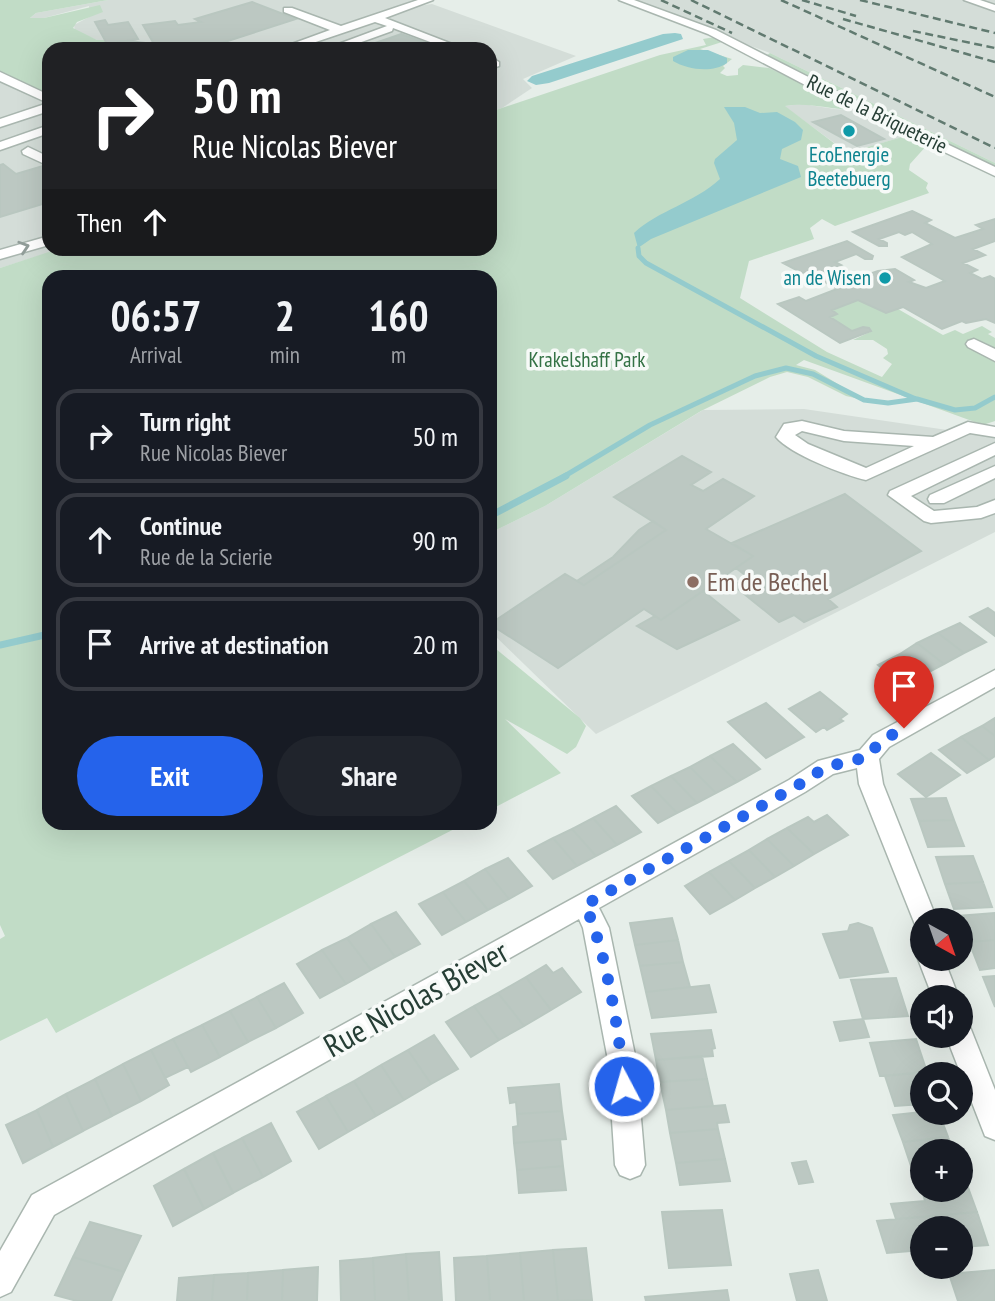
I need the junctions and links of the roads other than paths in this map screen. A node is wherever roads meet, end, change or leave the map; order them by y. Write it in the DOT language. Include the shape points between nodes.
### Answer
graph roads {
  1 [pos="428,0"];
  2 [pos="609,0"];
  3 [pos="969,0"];
  4 [pos="620,6"];
  5 [pos="995,8"];
  6 [pos="288,10"];
  7 [pos="375,18"];
  8 [pos="691,23"];
  9 [pos="396,26"];
  10 [pos="341,30"];
  11 [pos="305,42"];
  12 [pos="351,42"];
  13 [pos="440,42"];
  14 [pos="0,76"];
  15 [pos="25,88"];
  16 [pos="0,96"];
  17 [pos="42,96"];
  18 [pos="42,109"];
  19 [pos="0,123"];
  20 [pos="42,132"];
  21 [pos="33,135"];
  22 [pos="42,139"];
  23 [pos="5,144"];
  24 [pos="27,151"];
  25 [pos="42,158"];
  26 [pos="0,160"];
  27 [pos="995,172"];
  28 [pos="42,242"];
  29 [pos="0,255"];
  30 [pos="974,344"];
  31 [pos="995,356"];
  32 [pos="995,432"];
  33 [pos="935,442"];
  34 [pos="995,448"];
  35 [pos="995,471"];
  36 [pos="937,499"];
  37 [pos="995,506"];
  38 [pos="995,677"];
  39 [pos="867,757"];
  40 [pos="585,905"];
  41 [pos="920,908"];
  42 [pos="965,1048"];
  43 [pos="995,1127"];
  44 [pos="630,1164"];
  45 [pos="0,1281"];
  1 -- 7 [label="street"];
  2 -- 4 [label="street"];
  3 -- 5 [label="street"];
  4 -- 8 [label="street, Rue de la Briqueterie" via="643,6"];
  4 -- 8 [label="street" via="664,25"];
  6 -- 10 [label="street"];
  7 -- 9 [label="street"];
  7 -- 10 [label="street"];
  8 -- 27 [label="street, Rue de la Briqueterie"];
  9 -- 12 [label="street"];
  9 -- 13 [label="street"];
  10 -- 11 [label="street"];
  14 -- 15 [label="street"];
  15 -- 16 [label="street"];
  15 -- 17 [label="street"];
  18 -- 19 [label="street"];
  20 -- 21 [label="street"];
  21 -- 22 [label="street"];
  21 -- 23 [label="street"];
  23 -- 24 [label="street"];
  24 -- 25 [label="street"];
  24 -- 26 [label="street"];
  29 -- 28 [label="street, one-way"];
  30 -- 31 [label="street"];
  32 -- 33 [label="street" via="968,428"];
  33 -- 33 [label="street" via="866,475 785,437 790,428 802,426 844,436"];
  34 -- 37 [label="street" via="897,495 931,517 981,512"];
  35 -- 36 [label="street"];
  38 -- 39 [label="street" via="881,741"];
  39 -- 40 [label="street, Rue Nicolas Biever" via="826,767"];
  39 -- 41 [label="street" via="871,784"];
  40 -- 44 [label="street" via="596,928 622,1059"];
  40 -- 45 [label="street, Rue Nicolas Biever" via="43,1205"];
  42 -- 43 [label="street"];
}
